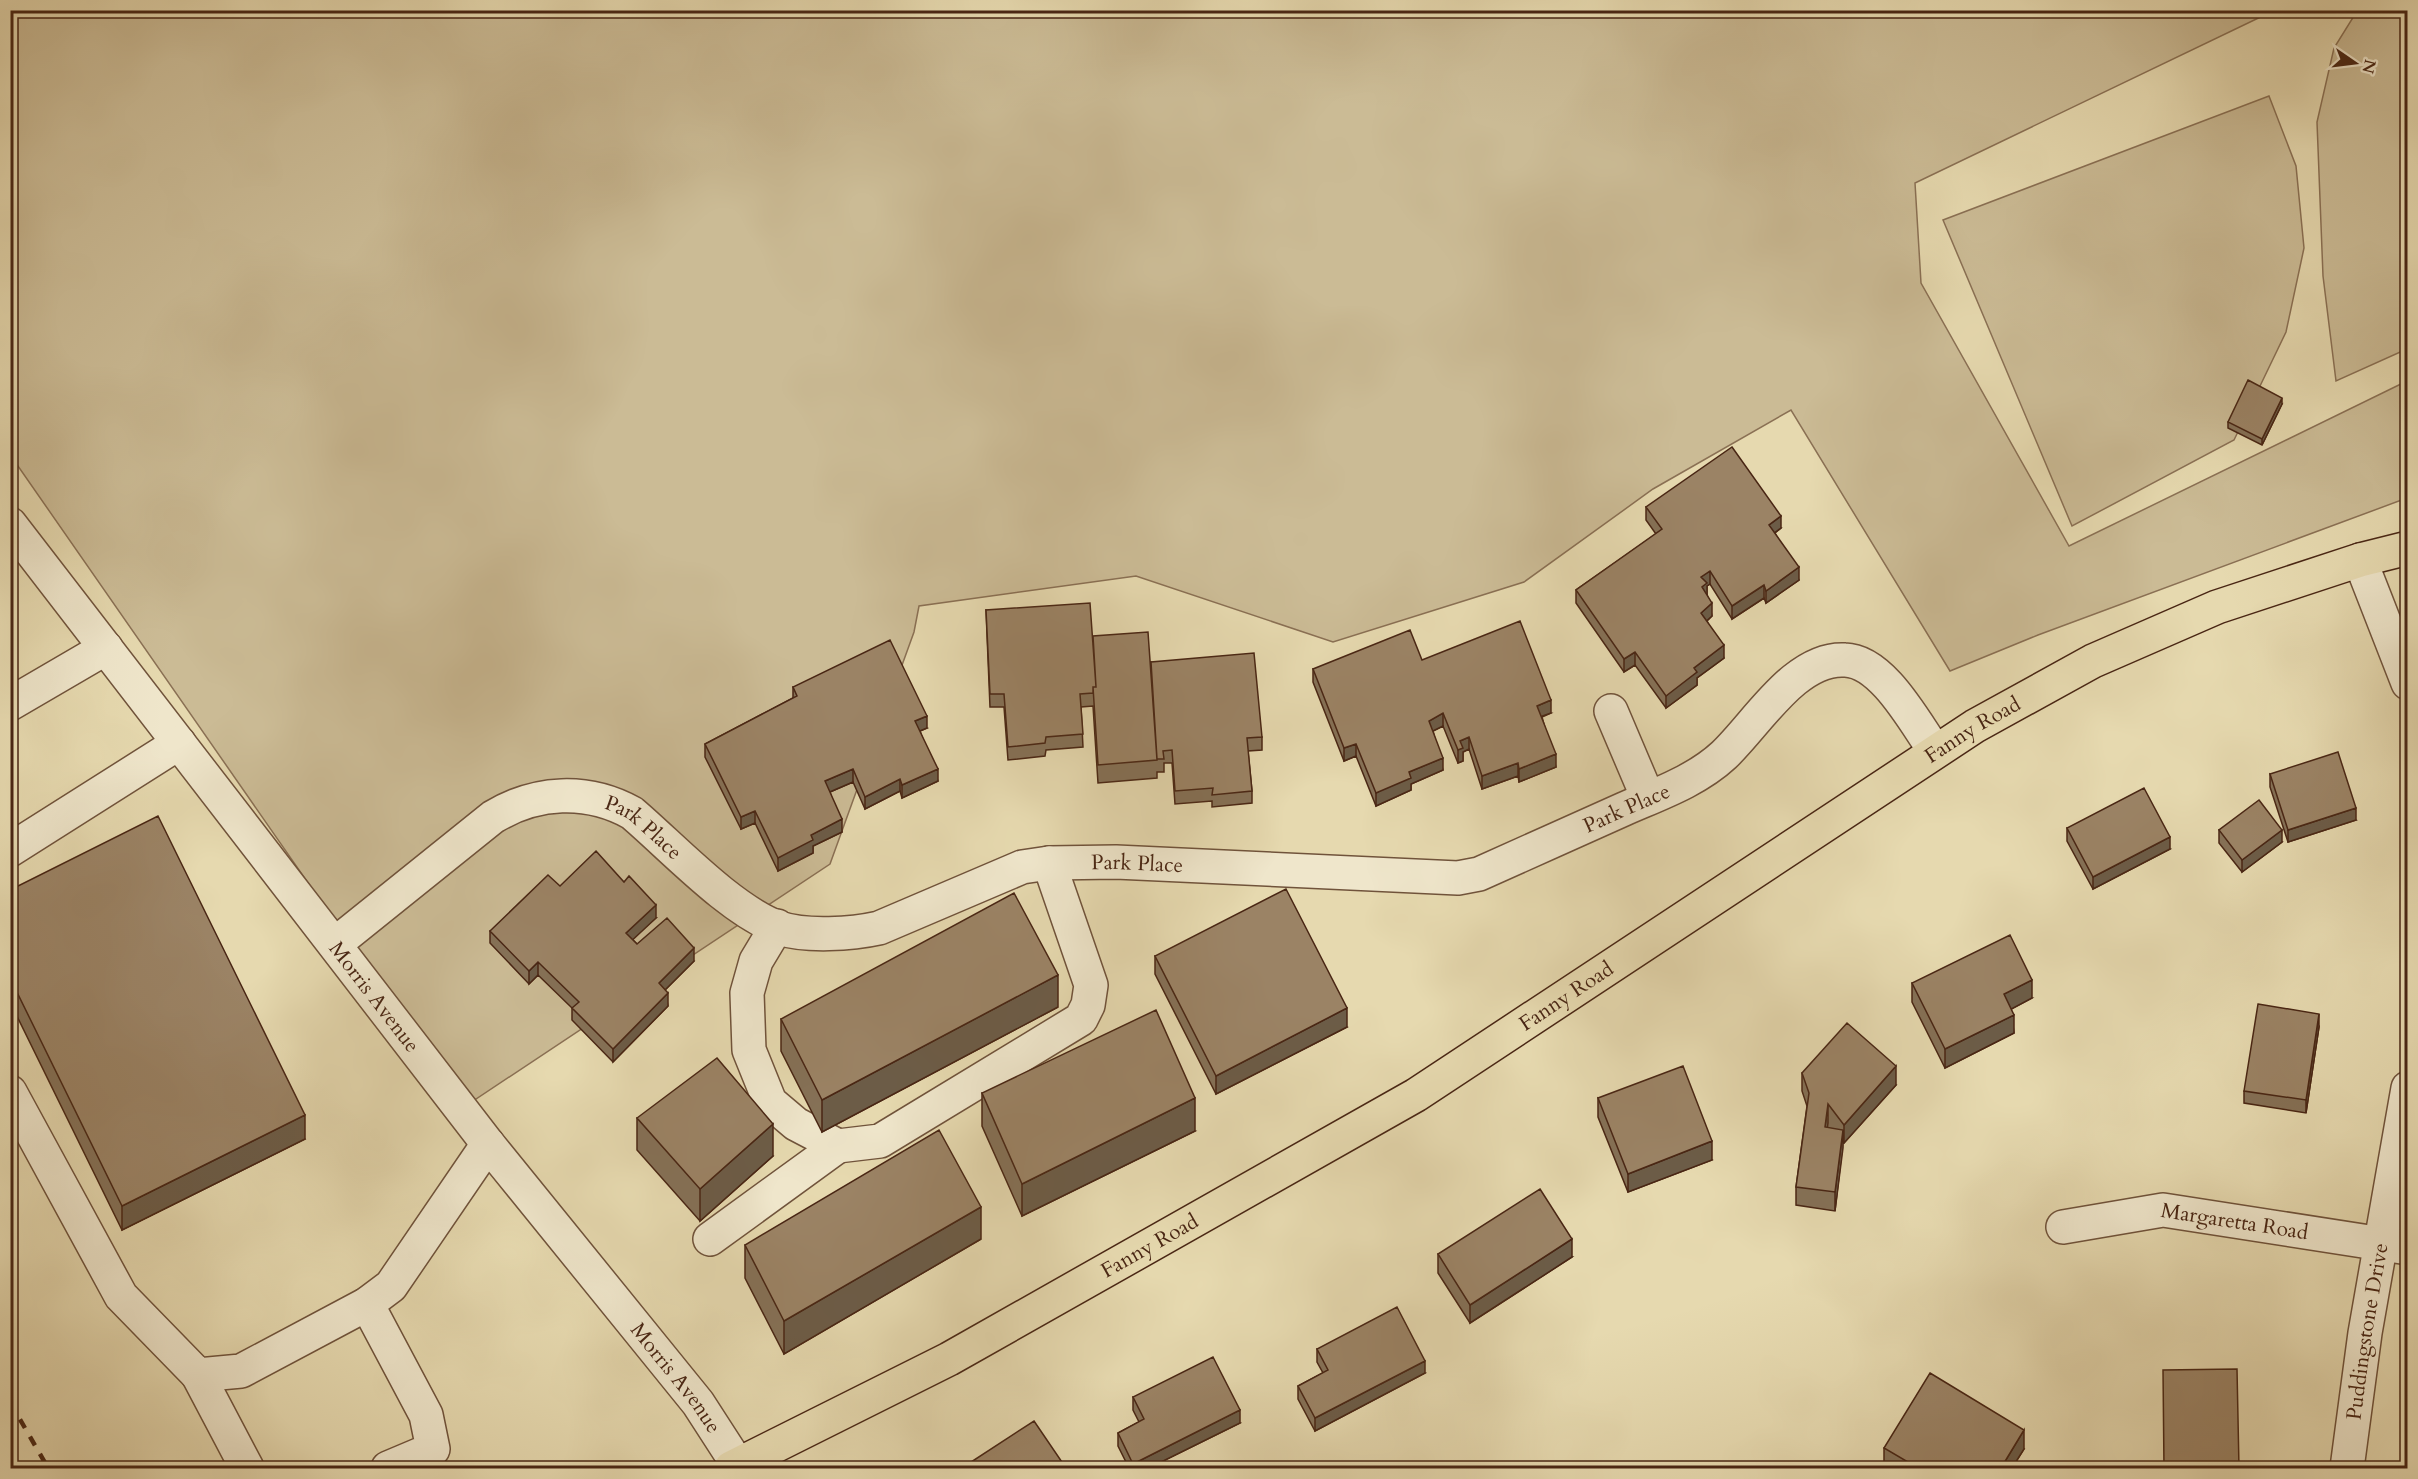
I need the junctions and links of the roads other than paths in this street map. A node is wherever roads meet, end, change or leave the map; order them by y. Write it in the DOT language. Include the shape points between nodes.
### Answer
graph roads {
  1 [pos="10,524"];
  2 [pos="2408,548"];
  3 [pos="2360,560"];
  4 [pos="106,648"];
  5 [pos="2408,683"];
  6 [pos="10,704"];
  7 [pos="1611,711"];
  8 [pos="179,743"];
  9 [pos="1935,751"];
  10 [pos="1648,798"];
  11 [pos="10,850"];
  12 [pos="1049,863"];
  13 [pos="777,926"];
  14 [pos="335,944"];
  15 [pos="2408,1088"];
  16 [pos="10,1092"];
  17 [pos="488,1144"];
  18 [pos="838,1146"];
  19 [pos="2063,1227"];
  20 [pos="710,1239"];
  21 [pos="2394,1246"];
  22 [pos="367,1304"];
  23 [pos="198,1375"];
  24 [pos="736,1467"];
  25 [pos="247,1468"];
  26 [pos="388,1468"];
  27 [pos="2347,1468"];
  1 -- 4 [label="street, Morris Avenue"];
  2 -- 3 [label="main road, Fanny Road"];
  3 -- 5 [label="street"];
  3 -- 9 [label="main road, Fanny Road" via="2217,608 2093,661"];
  4 -- 6 [label="street"];
  4 -- 8 [label="street, Morris Avenue"];
  7 -- 10 [label="street"];
  8 -- 11 [label="street"];
  8 -- 14 [label="street, Morris Avenue"];
  9 -- 10 [label="street, Park Place" via="1890,686 1858,663 1831,660 1812,667 1790,684 1723,756 1689,780"];
  9 -- 24 [label="main road, Fanny Road" via="1416,1095 949,1359"];
  10 -- 12 [label="street, Park Place" via="1479,874 1458,878 1116,862"];
  12 -- 13 [label="street, Park Place" via="1022,867 871,930 825,933"];
  12 -- 18 [label="street" via="1091,985 1089,1005 1081,1019 880,1141"];
  13 -- 14 [label="street, Park Place" via="726,895 632,813 596,798 541,796 515,804 493,817"];
  13 -- 18 [label="street" via="756,961 747,993 749,1050 770,1102 796,1124"];
  14 -- 17 [label="street, Morris Avenue"];
  15 -- 21 [label="street, Puddingstone Drive"];
  16 -- 23 [label="street" via="121,1296"];
  17 -- 22 [label="street" via="391,1286"];
  17 -- 24 [label="street, Morris Avenue" via="698,1403"];
  18 -- 20 [label="street"];
  19 -- 21 [label="street, Margaretta Road" via="2163,1210"];
  21 -- 27 [label="street, Puddingstone Drive" via="2365,1334"];
  22 -- 23 [label="street" via="241,1371"];
  22 -- 26 [label="street" via="426,1415 433,1449"];
  23 -- 25 [label="street"];
}
